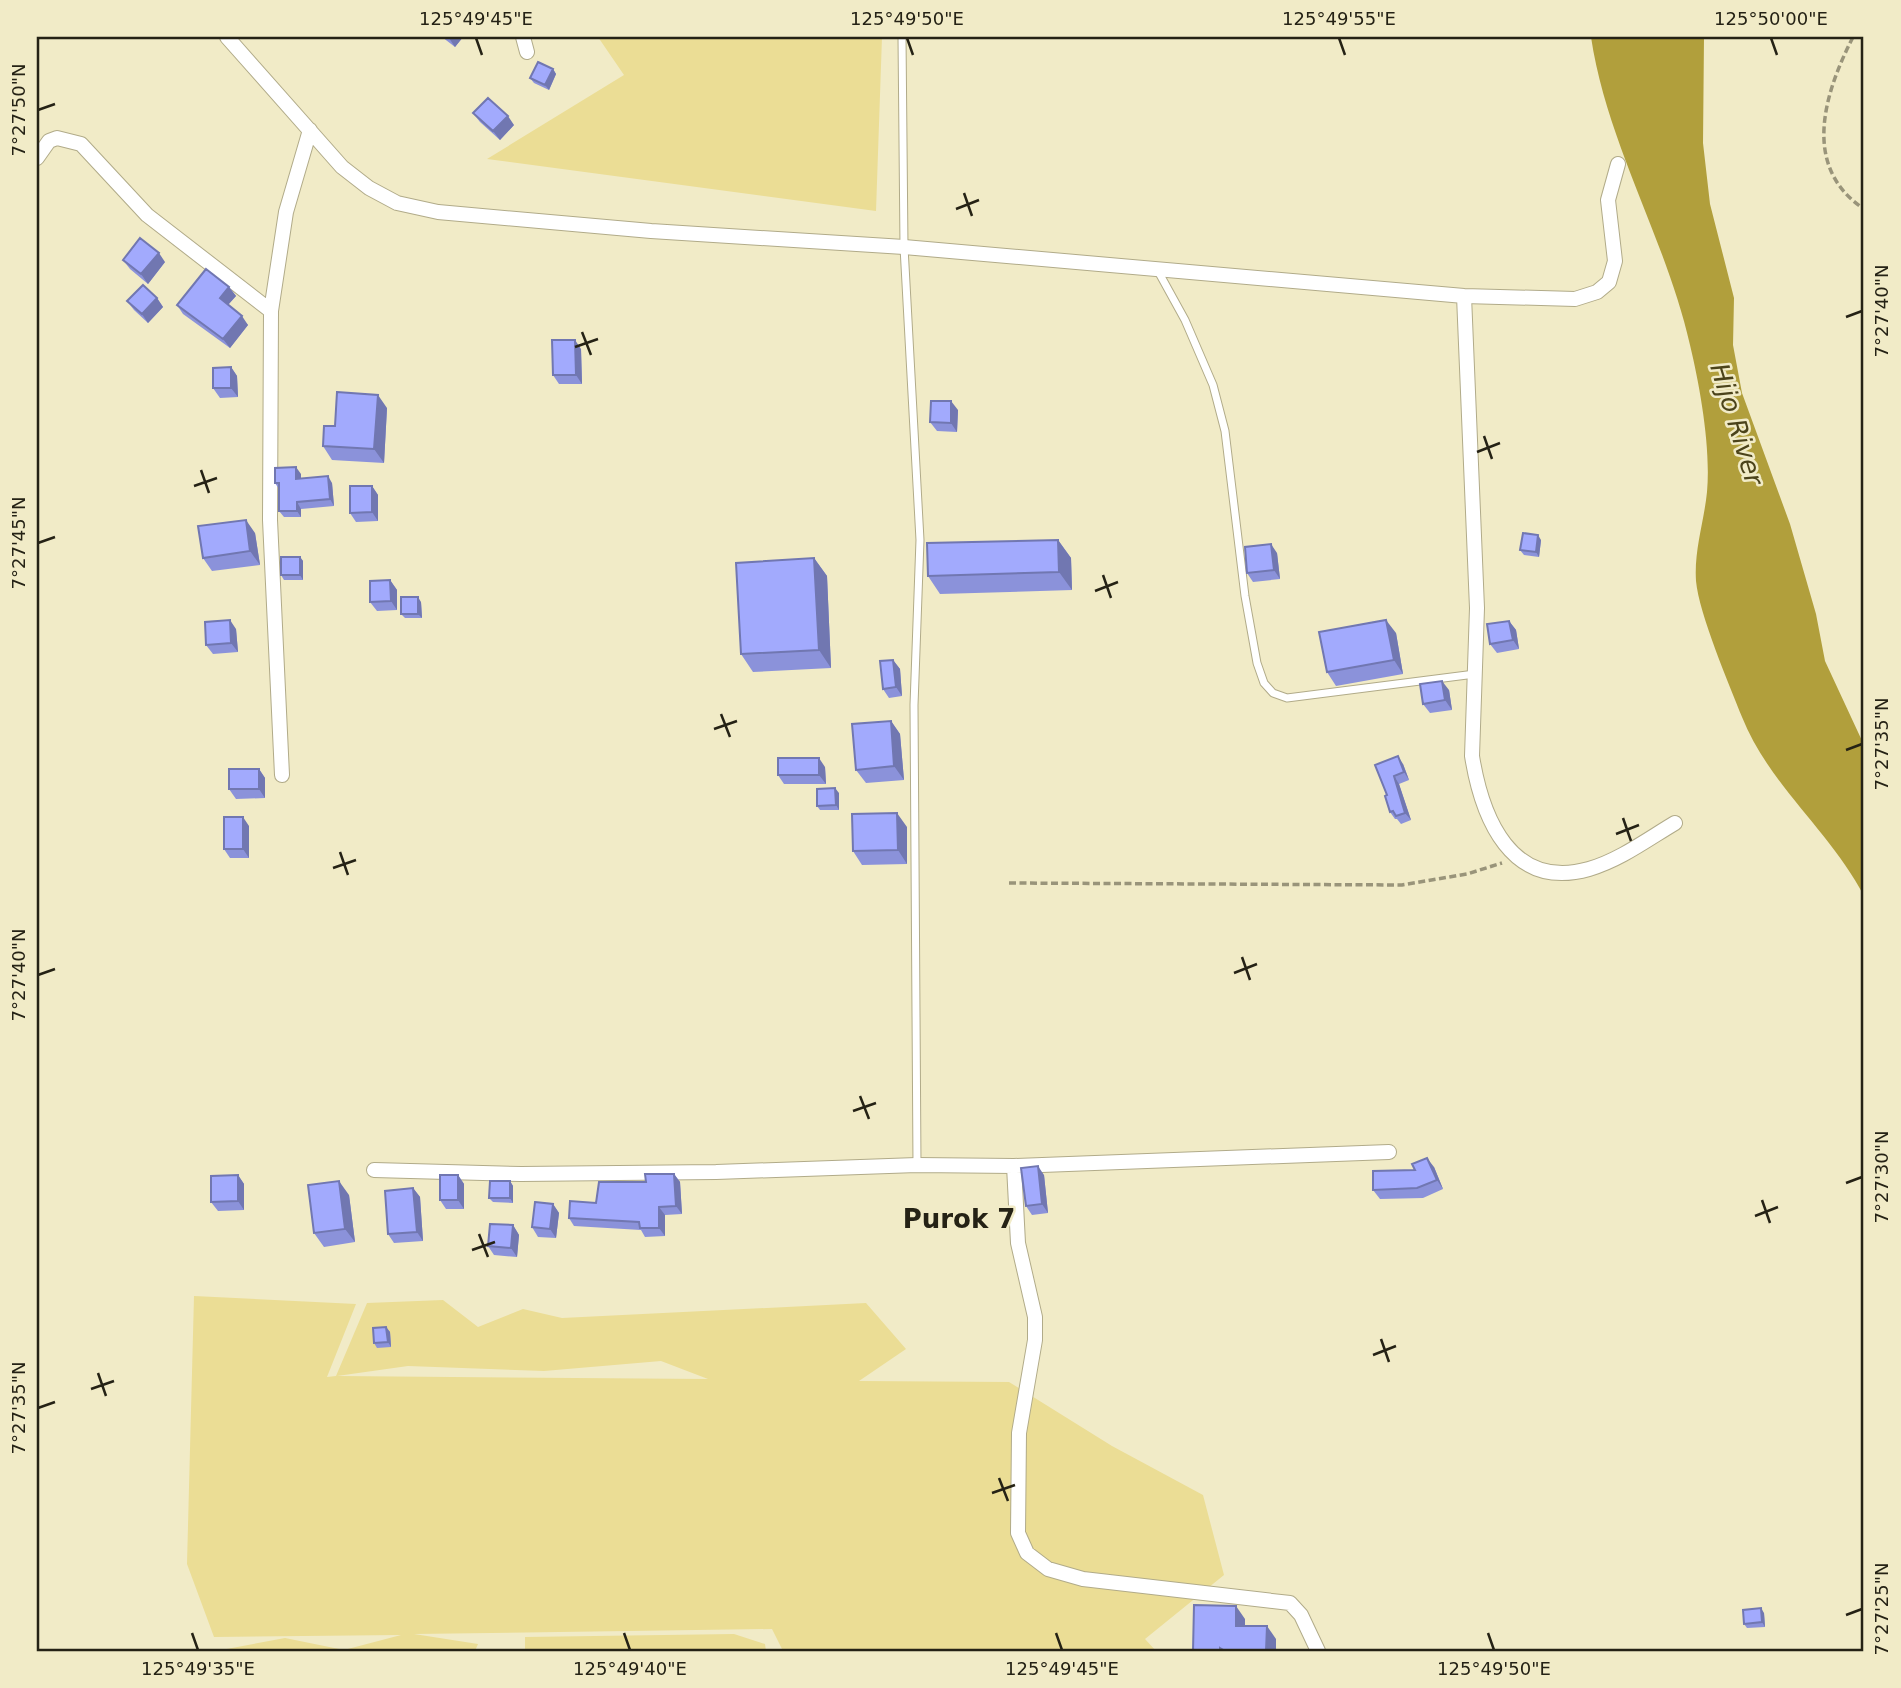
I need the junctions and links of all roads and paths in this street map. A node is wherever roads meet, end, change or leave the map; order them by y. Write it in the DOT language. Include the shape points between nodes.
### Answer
graph roads {
  1 [pos="227,37"];
  2 [pos="523,37"];
  3 [pos="902,37"];
  4 [pos="1853,37"];
  5 [pos="527,52"];
  6 [pos="310,130"];
  7 [pos="37,158"];
  8 [pos="1618,164"];
  9 [pos="1864,209"];
  10 [pos="904,247"];
  11 [pos="1157,271"];
  12 [pos="1464,296"];
  13 [pos="271,311"];
  14 [pos="1475,674"];
  15 [pos="282,775"];
  16 [pos="1675,823"];
  17 [pos="1517,858"];
  18 [pos="1009,883"];
  19 [pos="1389,1152"];
  20 [pos="917,1165"];
  21 [pos="1014,1166"];
  22 [pos="374,1170"];
  23 [pos="1318,1651"];
  1 -- 6 [label="street"];
  2 -- 5 [label="street"];
  3 -- 10 [label="lane"];
  4 -- 9 [label="path" via="1828,96 1823,138 1828,170 1843,193"];
  6 -- 10 [label="street" via="342,167 369,188 397,203 438,212"];
  6 -- 13 [label="street" via="286,212"];
  7 -- 13 [label="street" via="49,141 57,138 81,144 147,215"];
  8 -- 12 [label="street" via="1608,200 1615,261 1609,282 1597,292 1575,299"];
  10 -- 11 [label="street"];
  10 -- 20 [label="lane" via="920,540 914,705"];
  11 -- 12 [label="street"];
  11 -- 14 [label="lane" via="1185,320 1213,385 1225,432 1251,636 1264,683 1287,698"];
  12 -- 14 [label="street" via="1477,608"];
  13 -- 15 [label="street" via="270,520"];
  14 -- 17 [label="street" via="1472,756 1476,779 1502,844"];
  16 -- 17 [label="street" via="1616,858 1587,869 1552,873"];
  17 -- 18 [label="path" via="1467,874 1402,885"];
  19 -- 21 [label="street"];
  20 -- 21 [label="street"];
  20 -- 22 [label="street" via="660,1173"];
  21 -- 23 [label="street" via="1018,1243 1035,1317 1019,1433 1018,1533 1027,1553 1048,1569 1083,1579 1290,1603"];
}
